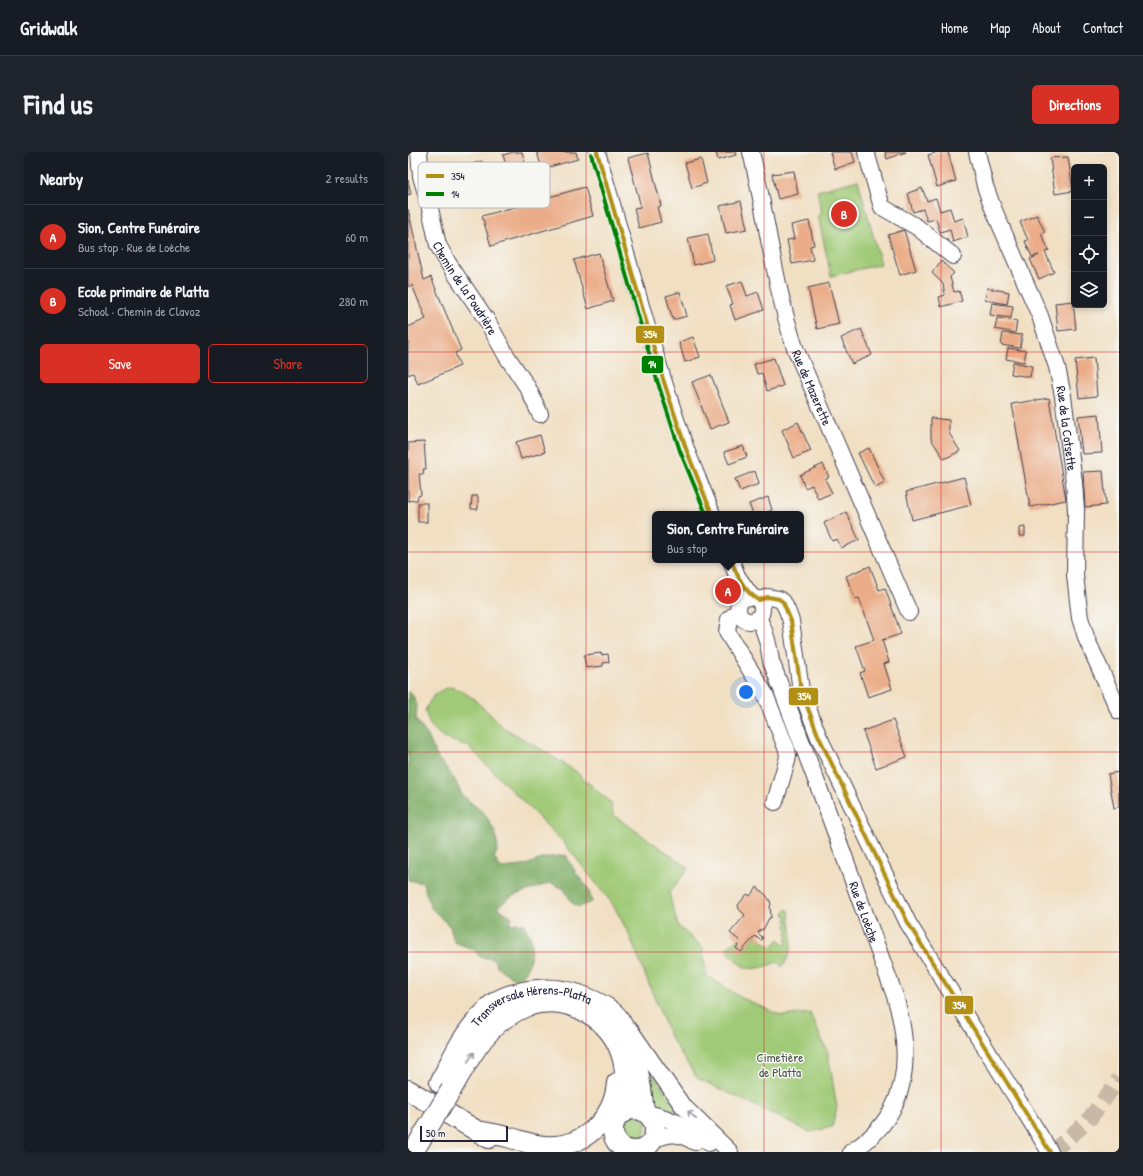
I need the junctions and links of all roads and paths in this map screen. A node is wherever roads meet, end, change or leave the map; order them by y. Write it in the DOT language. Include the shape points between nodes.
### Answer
graph roads {
  1 [pos="419,152"];
  2 [pos="597,152"];
  3 [pos="750,152"];
  4 [pos="866,152"];
  5 [pos="977,152"];
  6 [pos="420,162"];
  7 [pos="431,208"];
  8 [pos="953,256"];
  9 [pos="540,414"];
  10 [pos="711,511"];
  11 [pos="732,563"];
  12 [pos="750,610"];
  13 [pos="909,612"];
  14 [pos="1119,711"];
  15 [pos="775,802"];
  16 [pos="592,1016"];
  17 [pos="617,1017"];
  18 [pos="445,1087"];
  19 [pos="408,1090"];
  20 [pos="646,1112"];
  21 [pos="619,1117"];
  22 [pos="478,1131"];
  23 [pos="408,1136"];
  24 [pos="652,1145"];
  25 [pos="509,1150"];
  26 [pos="621,1150"];
  27 [pos="721,1151"];
  28 [pos="413,1152"];
  29 [pos="527,1152"];
  30 [pos="571,1152"];
  31 [pos="851,1152"];
  32 [pos="1050,1152"];
  1 -- 6 [label="street, Chemin de la Poudrière"];
  2 -- 10 [label="street" via="666,389"];
  3 -- 13 [label="street, Rue de Mazerette" via="778,290 794,348"];
  4 -- 8 [label="street" via="882,207 917,227"];
  5 -- 14 [label="street, Rue de la Cotsette" via="993,208 1040,316 1056,367 1063,396 1074,482 1075,575 1080,618 1087,640"];
  7 -- 9 [label="street, Chemin de la Poudrière" via="438,245 528,388"];
  11 -- 12 [label="street, Rue de Loèche"];
  12 -- 15 [label="street" via="736,627 728,628 727,632 765,694 788,756"];
  12 -- 31 [label="street, Rue de Loèche" via="763,626 771,661 826,804 901,1015 906,1052 900,1093 892,1111 870,1137"];
  12 -- 32 [label="street" via="768,597 783,602 790,615 800,690 818,736 908,923"];
  18 -- 16 [label="main road, Transversale Hérens-Platta, one-way" via="485,1036 504,1018 526,1006 562,1004 574,1006"];
  16 -- 21 [label="main road, Transversale Hérens-Platta" via="610,1032 623,1059 626,1089"];
  16 -- 22 [label="main road" via="610,1044 618,1076 613,1102 599,1125 580,1139 554,1146 535,1145"];
  17 -- 18 [label="main road, Transversale Hérens-Platta" via="589,999 560,989 541,988 517,993 494,1003 473,1023 456,1051"];
  17 -- 20 [label="main road, Transversale Hérens-Platta" via="635,1057"];
  27 -- 17 [label="street, one-way" via="682,1105 637,1039"];
  18 -- 23 [label="main road, Transversale Hérens-Platta"];
  18 -- 28 [label="main road, Transversale Hérens-Platta, bridge"];
  19 -- 22 [label="main road"];
  20 -- 21 [label="main road" via="632,1109"];
  20 -- 24 [label="main road" via="656,1127"];
  20 -- 27 [label="street" via="662,1116 687,1128"];
  21 -- 26 [label="main road" via="613,1130"];
  21 -- 30 [label="main road" via="595,1139"];
  22 -- 25 [label="main road"];
  24 -- 26 [label="main road" via="634,1151"];
  24 -- 27 [label="street" via="664,1135 673,1134 685,1136"];
  25 -- 29 [label="main road"];
}
